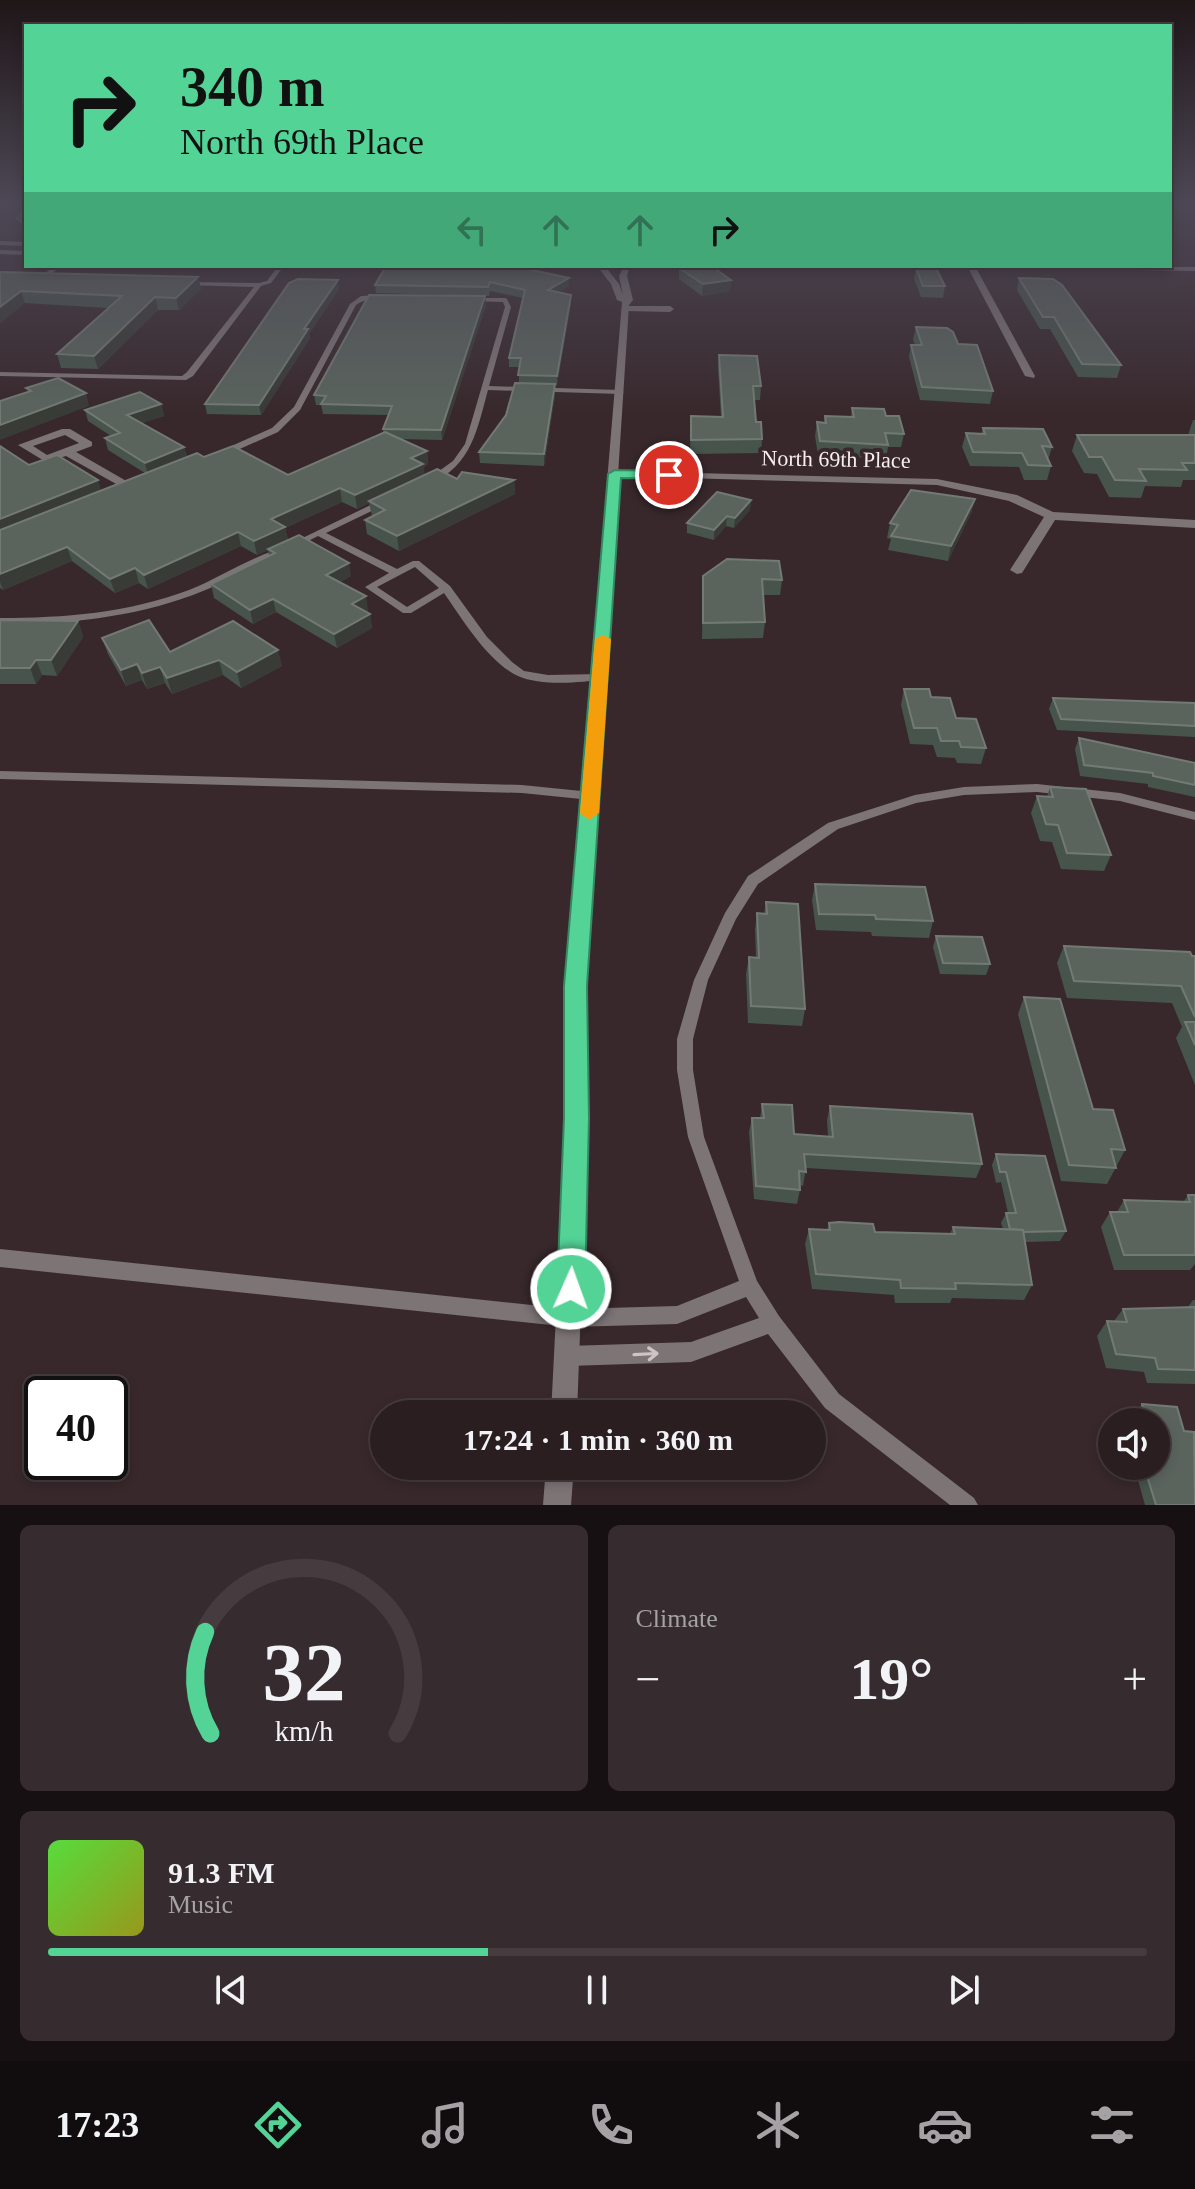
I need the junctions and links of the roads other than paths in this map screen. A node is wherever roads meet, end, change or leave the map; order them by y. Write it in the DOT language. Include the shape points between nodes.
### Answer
graph roads {
  1 [pos="46,275"];
  2 [pos="274,275"];
  3 [pos="607,275"];
  4 [pos="624,275"];
  5 [pos="976,275"];
  6 [pos="32,278"];
  7 [pos="43,278"];
  8 [pos="59,279"];
  9 [pos="177,282"];
  10 [pos="259,285"];
  11 [pos="390,297"];
  12 [pos="462,298"];
  13 [pos="625,306"];
  14 [pos="670,309"];
  15 [pos="0,374"];
  16 [pos="1030,376"];
  17 [pos="485,388"];
  18 [pos="620,392"];
  19 [pos="67,452"];
  20 [pos="212,457"];
  21 [pos="615,474"];
  22 [pos="145,483"];
  23 [pos="419,486"];
  24 [pos="131,488"];
  25 [pos="118,493"];
  26 [pos="396,496"];
  27 [pos="1051,516"];
  28 [pos="1195,524"];
  29 [pos="319,533"];
  30 [pos="1017,570"];
  31 [pos="397,573"];
  32 [pos="446,588"];
  33 [pos="0,621"];
  34 [pos="600,677"];
  35 [pos="0,775"];
  36 [pos="591,796"];
  37 [pos="1195,816"];
  38 [pos="0,1258"];
  39 [pos="750,1286"];
  40 [pos="570,1318"];
  41 [pos="772,1323"];
  42 [pos="568,1356"];
  43 [pos="565,1400"];
  44 [pos="559,1480"];
  45 [pos="557,1505"];
  46 [pos="967,1505"];
  1 -- 7 [label="lane"];
  2 -- 10 [label="lane"];
  3 -- 13 [label="street"];
  4 -- 13 [label="street" via="629,292"];
  5 -- 16 [label="street"];
  6 -- 7 [label="lane"];
  7 -- 8 [label="lane"];
  9 -- 10 [label="lane"];
  10 -- 15 [label="lane" via="183,378"];
  11 -- 20 [label="lane" via="361,298 353,304 297,408 275,430"];
  12 -- 17 [label="lane" via="505,300 508,307"];
  13 -- 14 [label="street"];
  13 -- 18 [label="street"];
  17 -- 18 [label="lane"];
  17 -- 23 [label="lane" via="469,444 456,463"];
  18 -- 21 [label="street"];
  19 -- 19 [label="street" via="46,459 24,445 66,431 88,444"];
  19 -- 24 [label="street"];
  21 -- 27 [label="street, North 69th Place" via="937,482 1013,498"];
  21 -- 34 [label="street"];
  22 -- 24 [label="lane"];
  24 -- 25 [label="lane"];
  26 -- 29 [label="lane"];
  27 -- 28 [label="street, North 69th Place"];
  27 -- 30 [label="street"];
  29 -- 31 [label="lane"];
  29 -- 33 [label="lane" via="189,594 141,608 80,618"];
  31 -- 32 [label="lane" via="416,563"];
  31 -- 32 [label="lane" via="370,587 407,611"];
  32 -- 34 [label="lane" via="513,669 529,677"];
  34 -- 36 [label="street"];
  35 -- 36 [label="lane" via="522,789"];
  36 -- 40 [label="street" via="575,986"];
  37 -- 39 [label="lane" via="1064,789 964,791 915,799 833,826 753,880 701,980 685,1039 696,1137"];
  38 -- 40 [label="lane"];
  39 -- 40 [label="lane" via="677,1315"];
  39 -- 41 [label="lane"];
  40 -- 42 [label="street"];
  42 -- 41 [label="lane, one-way" via="691,1352"];
  41 -- 46 [label="lane" via="832,1401"];
  42 -- 43 [label="street"];
  44 -- 45 [label="street"];
}
